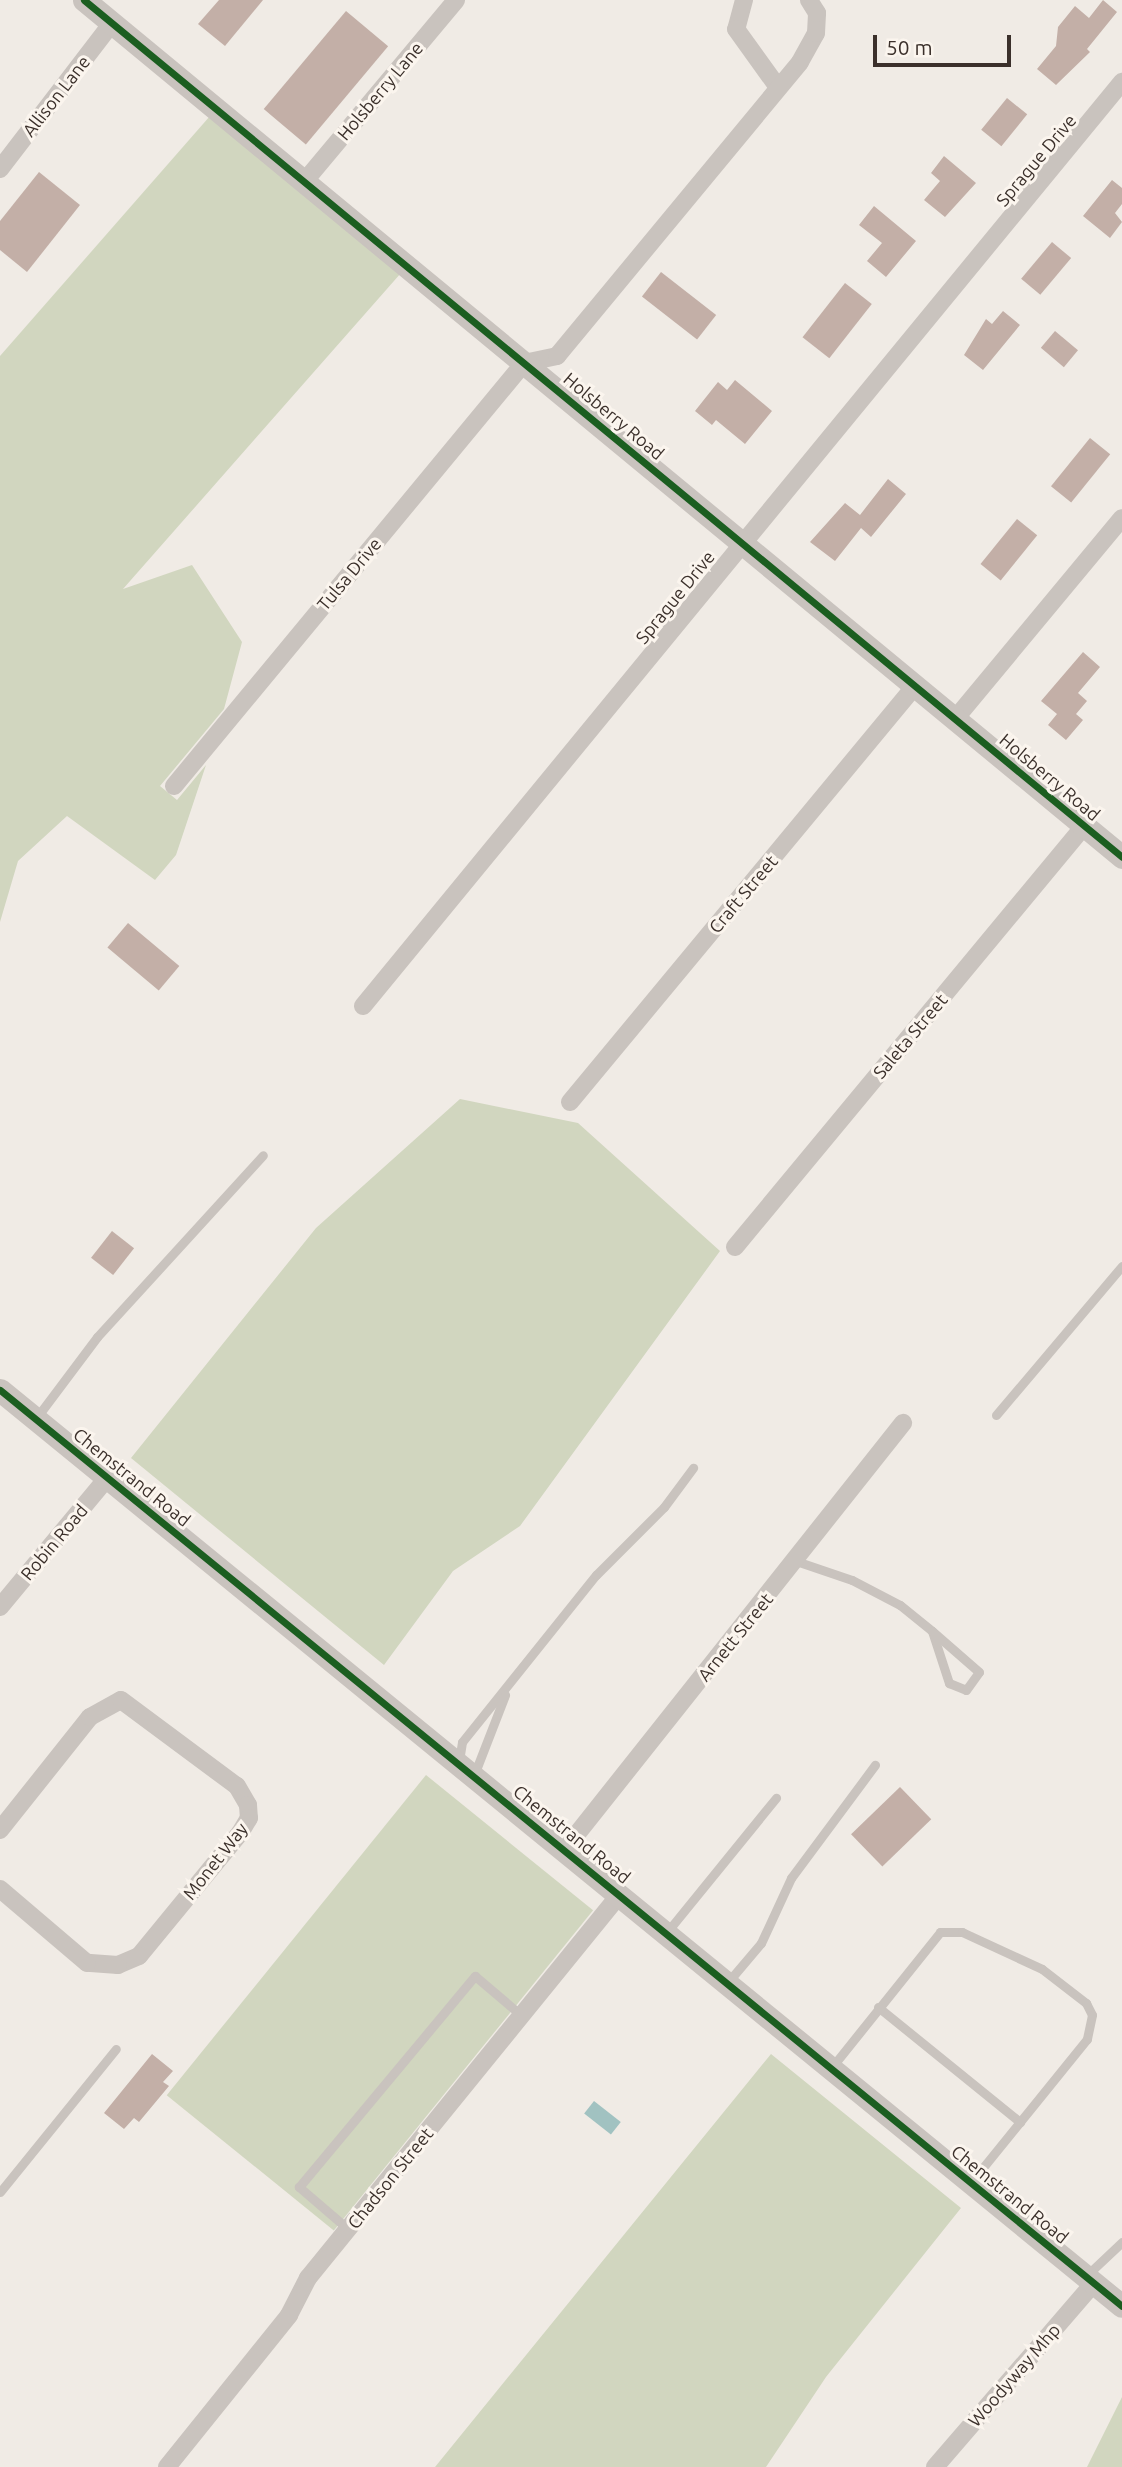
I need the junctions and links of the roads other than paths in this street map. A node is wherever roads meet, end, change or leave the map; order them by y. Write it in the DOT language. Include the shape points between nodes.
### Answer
graph roads {
  1 [pos="84,0"];
  2 [pos="456,0"];
  3 [pos="744,0"];
  4 [pos="809,0"];
  5 [pos="112,23"];
  6 [pos="1122,82"];
  7 [pos="777,86"];
  8 [pos="0,169"];
  9 [pos="304,182"];
  10 [pos="524,363"];
  11 [pos="1122,518"];
  12 [pos="741,541"];
  13 [pos="915,686"];
  14 [pos="955,719"];
  15 [pos="174,786"];
  16 [pos="1084,826"];
  17 [pos="1122,857"];
  18 [pos="363,1006"];
  19 [pos="570,1102"];
  20 [pos="263,1154"];
  21 [pos="735,1247"];
  22 [pos="1122,1266"];
  23 [pos="0,1390"];
  24 [pos="996,1415"];
  25 [pos="36,1419"];
  26 [pos="903,1423"];
  27 [pos="693,1468"];
  28 [pos="108,1477"];
  29 [pos="796,1561"];
  30 [pos="0,1607"];
  31 [pos="932,1631"];
  32 [pos="508,1687"];
  33 [pos="875,1765"];
  34 [pos="466,1769"];
  35 [pos="776,1798"];
  36 [pos="0,1830"];
  37 [pos="565,1849"];
  38 [pos="0,1889"];
  39 [pos="620,1894"];
  40 [pos="667,1932"];
  41 [pos="727,1982"];
  42 [pos="878,2007"];
  43 [pos="521,2015"];
  44 [pos="116,2049"];
  45 [pos="831,2067"];
  46 [pos="1020,2122"];
  47 [pos="971,2182"];
  48 [pos="0,2192"];
  49 [pos="348,2229"];
  50 [pos="1122,2242"];
  51 [pos="1090,2279"];
  52 [pos="1122,2306"];
  53 [pos="167,2467"];
  54 [pos="935,2467"];
  1 -- 5 [label="street, Holsberry Road"];
  2 -- 9 [label="street, Holsberry Lane"];
  3 -- 7 [label="street" via="736,29"];
  4 -- 7 [label="street" via="817,13 816,33 800,62"];
  5 -- 8 [label="street, Allison Lane"];
  5 -- 9 [label="street, Holsberry Road"];
  6 -- 12 [label="street, Sprague Drive"];
  7 -- 10 [label="street" via="557,356"];
  9 -- 10 [label="street, Holsberry Road"];
  10 -- 12 [label="street, Holsberry Road"];
  10 -- 15 [label="street, Tulsa Drive"];
  11 -- 14 [label="street"];
  12 -- 13 [label="street, Holsberry Road"];
  12 -- 18 [label="street, Sprague Drive"];
  13 -- 14 [label="street, Holsberry Road"];
  13 -- 19 [label="street, Craft Street"];
  14 -- 16 [label="street, Holsberry Road"];
  16 -- 17 [label="street, Holsberry Road"];
  16 -- 21 [label="street, Saleta Street"];
  20 -- 25 [label="lane" via="97,1337"];
  22 -- 24 [label="lane"];
  23 -- 25 [label="street, Chemstrand Road"];
  25 -- 28 [label="street, Chemstrand Road"];
  26 -- 29 [label="street, Arnett Street"];
  27 -- 32 [label="lane" via="664,1507 596,1575"];
  28 -- 30 [label="street, Robin Road"];
  28 -- 34 [label="street, Chemstrand Road"];
  29 -- 31 [label="lane" via="885,1595"];
  29 -- 37 [label="street, Arnett Street"];
  31 -- 31 [label="lane" via="949,1683 966,1690 979,1672"];
  32 -- 34 [label="lane"];
  32 -- 34 [label="lane" via="458,1748"];
  33 -- 41 [label="lane" via="791,1878 761,1943"];
  34 -- 37 [label="street, Chemstrand Road"];
  35 -- 40 [label="lane"];
  36 -- 38 [label="street, Monet Way" via="90,1717 121,1700 237,1786 248,1805 249,1818 139,1955 118,1965 87,1963"];
  37 -- 39 [label="street, Chemstrand Road"];
  39 -- 40 [label="street, Chemstrand Road"];
  39 -- 43 [label="street, Chadson Street"];
  40 -- 41 [label="street, Chemstrand Road"];
  41 -- 45 [label="street, Chemstrand Road"];
  42 -- 45 [label="lane"];
  42 -- 46 [label="lane"];
  42 -- 46 [label="lane" via="932,1938 950,1930 1042,1969 1086,2003 1092,2015 1087,2039"];
  43 -- 49 [label="street, Chadson Street"];
  43 -- 49 [label="lane" via="475,1976 299,2187"];
  44 -- 48 [label="lane"];
  45 -- 47 [label="street, Chemstrand Road"];
  46 -- 47 [label="lane"];
  47 -- 51 [label="street, Chemstrand Road"];
  49 -- 53 [label="street, Chadson Street" via="309,2278 289,2315"];
  50 -- 51 [label="lane"];
  51 -- 52 [label="street, Chemstrand Road"];
  51 -- 54 [label="street, Woodyway Mhp"];
}
